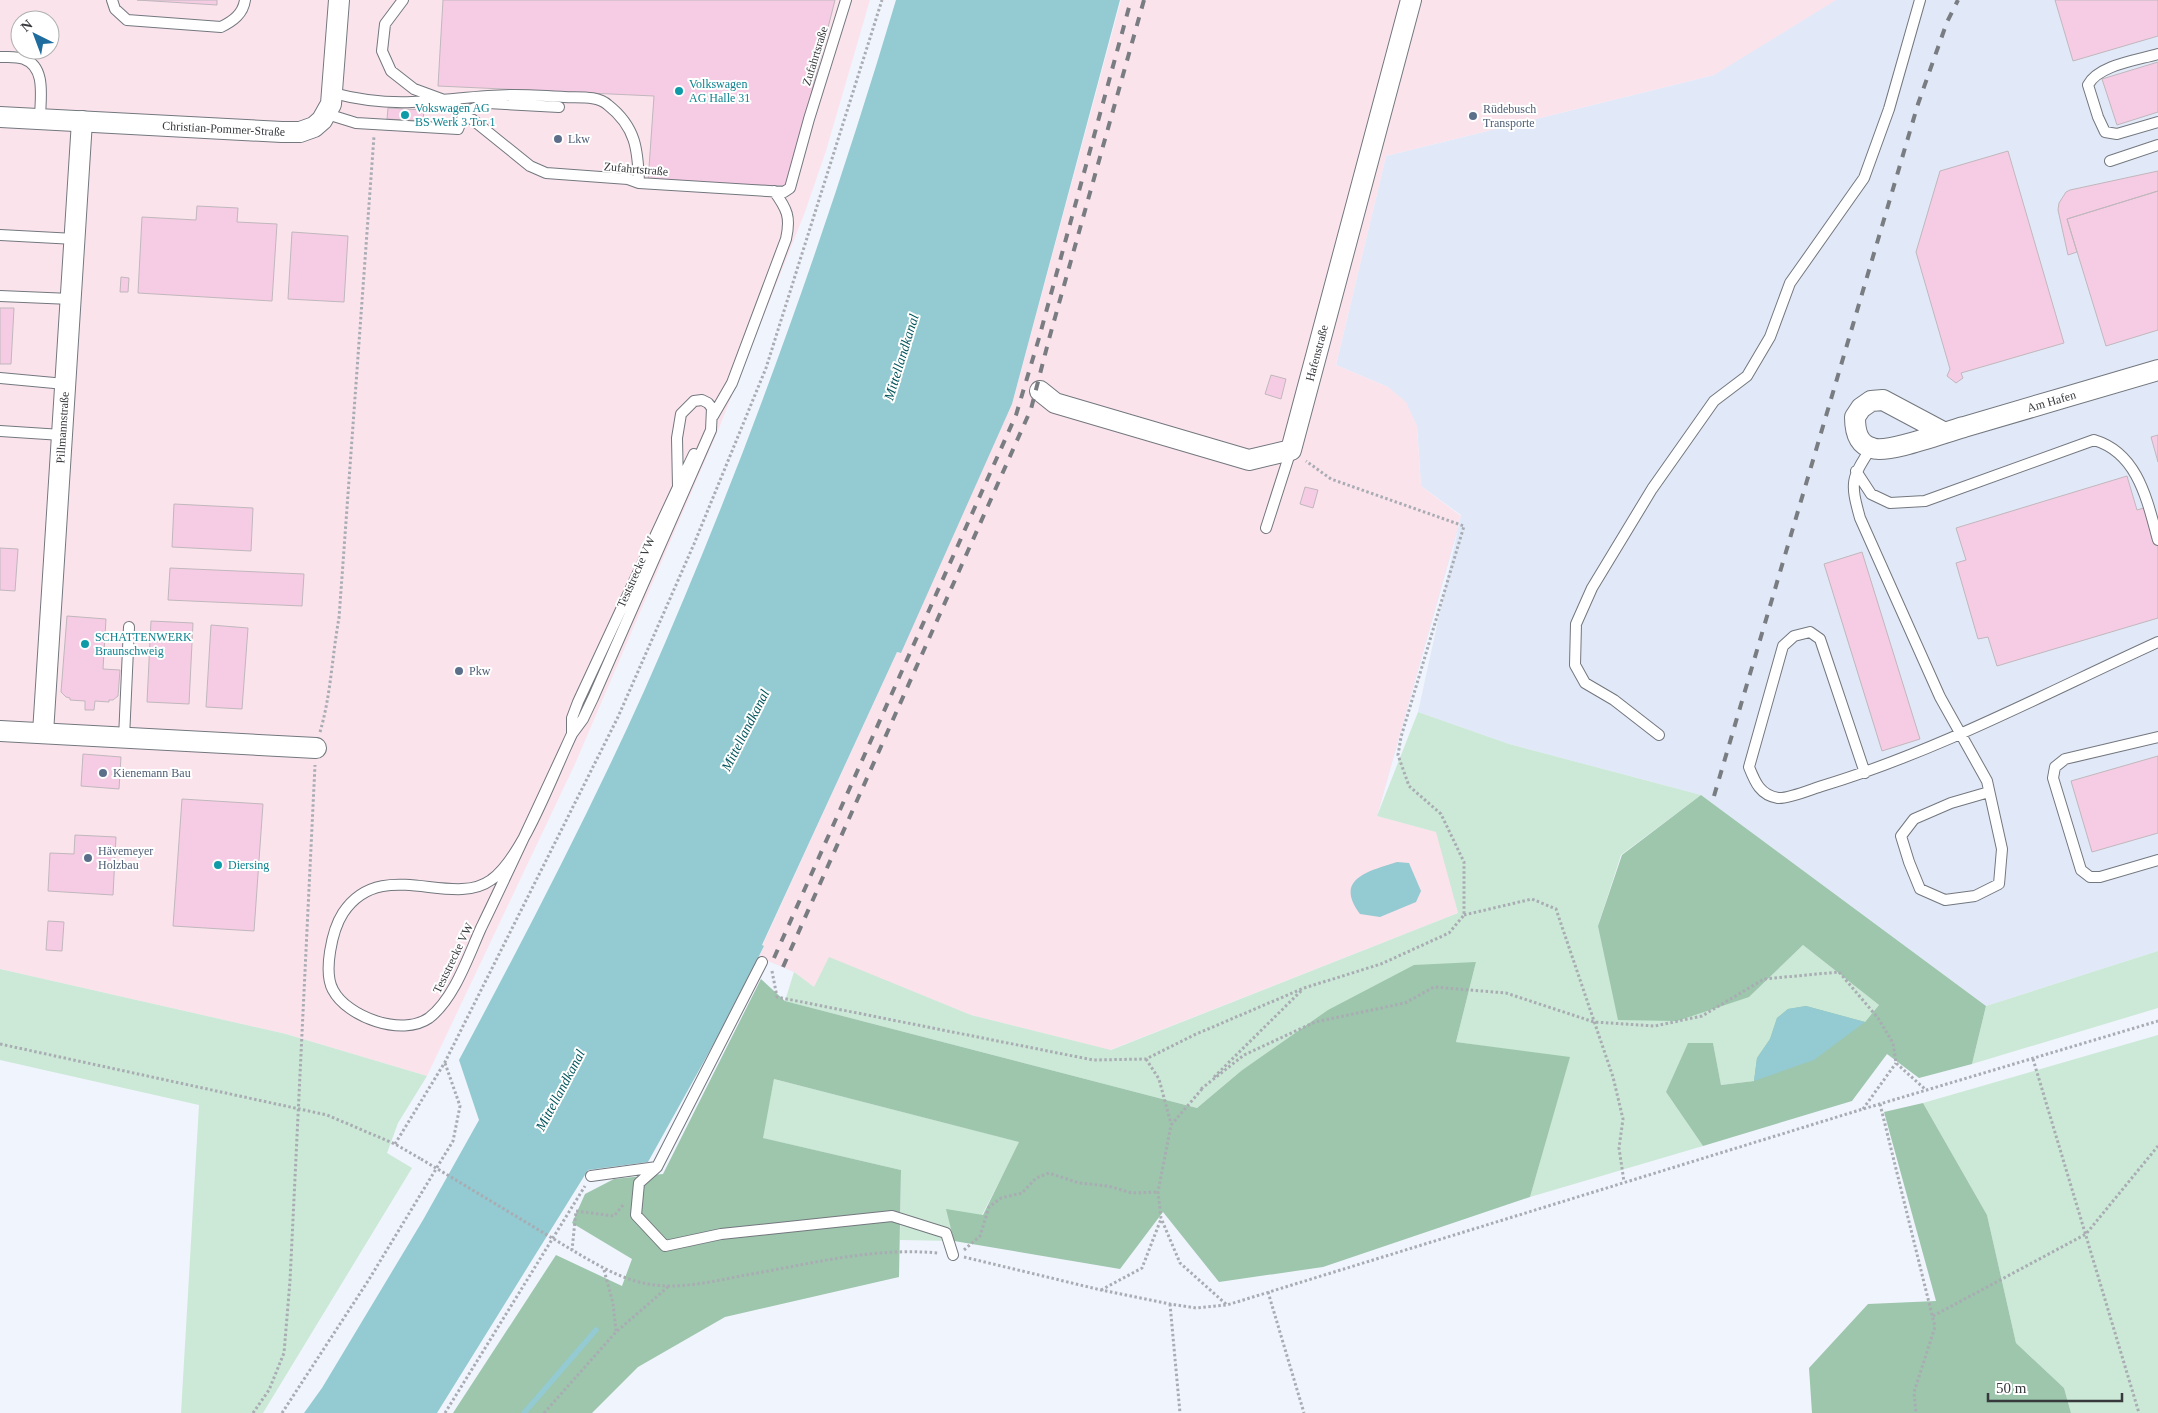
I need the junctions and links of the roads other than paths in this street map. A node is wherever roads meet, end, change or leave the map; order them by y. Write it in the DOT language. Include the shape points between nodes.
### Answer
graph roads {
  1 [pos="112,0"];
  2 [pos="245,0"];
  3 [pos="339,0"];
  4 [pos="403,0"];
  5 [pos="846,0"];
  6 [pos="1411,0"];
  7 [pos="1920,0"];
  8 [pos="2158,54"];
  9 [pos="0,57"];
  10 [pos="333,93"];
  11 [pos="442,99"];
  12 [pos="559,107"];
  13 [pos="465,112"];
  14 [pos="327,114"];
  15 [pos="0,117"];
  16 [pos="40,119"];
  17 [pos="82,121"];
  18 [pos="2158,122"];
  19 [pos="2158,145"];
  20 [pos="2110,161"];
  21 [pos="639,183"];
  22 [pos="774,191"];
  23 [pos="0,235"];
  24 [pos="75,239"];
  25 [pos="0,296"];
  26 [pos="71,299"];
  27 [pos="2158,370"];
  28 [pos="0,378"];
  29 [pos="66,384"];
  30 [pos="1040,391"];
  31 [pos="713,415"];
  32 [pos="0,431"];
  33 [pos="1944,432"];
  34 [pos="62,435"];
  35 [pos="1871,448"];
  36 [pos="1291,450"];
  37 [pos="1856,472"];
  38 [pos="678,487"];
  39 [pos="1266,528"];
  40 [pos="2158,540"];
  41 [pos="129,627"];
  42 [pos="2158,642"];
  43 [pos="0,731"];
  44 [pos="43,733"];
  45 [pos="1961,733"];
  46 [pos="572,734"];
  47 [pos="1659,735"];
  48 [pos="2158,737"];
  49 [pos="124,738"];
  50 [pos="316,748"];
  51 [pos="1865,773"];
  52 [pos="1989,792"];
  53 [pos="2158,860"];
  54 [pos="767,964"];
  55 [pos="657,1167"];
  56 [pos="591,1176"];
  57 [pos="956,1255"];
  1 -- 2 [label="lane" via="115,9 128,20 221,27 234,20"];
  3 -- 10 [label="street"];
  4 -- 11 [label="lane" via="385,24 382,51 391,71 408,85"];
  5 -- 22 [label="lane, Zufahrtsraße" via="790,188 784,192"];
  6 -- 36 [label="street, Hafenstraße"];
  7 -- 47 [label="lane" via="1889,109 1864,178 1790,283 1770,337 1747,376 1714,401 1652,489 1592,588 1576,624 1575,665 1585,683 1614,700"];
  8 -- 18 [label="lane" via="2104,70 2092,77 2088,85 2106,132 2117,134"];
  9 -- 16 [label="lane" via="22,58 34,64 39,72"];
  10 -- 11 [label="lane" via="383,102"];
  10 -- 14 [label="street"];
  11 -- 13 [label="lane, Zufahrtstraße"];
  11 -- 21 [label="lane" via="514,95 594,98 607,104 623,120 638,150"];
  12 -- 13 [label="lane" via="488,103"];
  13 -- 14 [label="lane" via="458,129 356,123"];
  13 -- 21 [label="lane, Zufahrtstraße" via="530,166 546,173 628,179"];
  14 -- 17 [label="street, Christian-Pommer-Straße" via="314,127 300,132"];
  15 -- 16 [label="street, Christian-Pommer-Straße"];
  16 -- 17 [label="street, Christian-Pommer-Straße"];
  17 -- 24 [label="street, Pillmannstraße"];
  19 -- 20 [label="lane"];
  21 -- 22 [label="lane, Zufahrtstraße"];
  22 -- 31 [label="lane, Teststrecke VW" via="785,206 789,224 786,239 732,383"];
  23 -- 24 [label="lane"];
  24 -- 26 [label="street, Pillmannstraße"];
  25 -- 26 [label="lane"];
  26 -- 29 [label="street, Pillmannstraße"];
  27 -- 33 [label="street, Am Hafen"];
  28 -- 29 [label="lane"];
  29 -- 34 [label="street, Pillmannstraße"];
  30 -- 36 [label="street" via="1054,403 1249,460"];
  31 -- 38 [label="lane, Teststrecke VW"];
  31 -- 38 [label="lane, Teststrecke VW" via="712,408 702,400 694,401 681,414 676,438"];
  31 -- 46 [label="lane, Teststrecke VW" via="712,430 651,570 583,719"];
  32 -- 34 [label="lane"];
  33 -- 35 [label="street, Am Hafen" via="1884,450"];
  33 -- 35 [label="street" via="1883,400 1871,401 1855,417 1857,436"];
  34 -- 44 [label="street, Pillmannstraße"];
  35 -- 37 [label="lane"];
  36 -- 39 [label="lane"];
  37 -- 40 [label="lane" via="1871,494 1890,503 1925,501 2094,440 2107,444 2126,459 2147,501"];
  37 -- 45 [label="lane" via="1853,492 1860,518 1940,697"];
  38 -- 46 [label="lane, Teststrecke VW" via="578,702 572,718"];
  41 -- 49 [label="lane"];
  42 -- 45 [label="lane"];
  43 -- 44 [label="street"];
  44 -- 49 [label="street"];
  45 -- 51 [label="lane"];
  45 -- 52 [label="lane" via="1987,781"];
  46 -- 46 [label="lane, Teststrecke VW" via="508,873 446,1001 427,1019 390,1025 356,1013 342,1002 332,989 329,974 332,938 344,912 362,894 375,888 390,885 463,889 478,887 492,880 522,843"];
  48 -- 53 [label="lane" via="2065,759 2055,767 2053,778 2081,870 2086,874 2100,877"];
  49 -- 50 [label="street"];
  51 -- 51 [label="lane" via="1780,798 1764,793 1755,782 1749,767 1783,646 1794,636 1810,632 1820,639"];
  52 -- 52 [label="lane" via="2002,849 1999,884 1976,896 1945,900 1920,889 1901,836 1914,818"];
  54 -- 55 [label="lane"];
  55 -- 56 [label="lane"];
  55 -- 57 [label="lane" via="639,1184 636,1215 665,1246 721,1234 892,1216 946,1233"];
}
